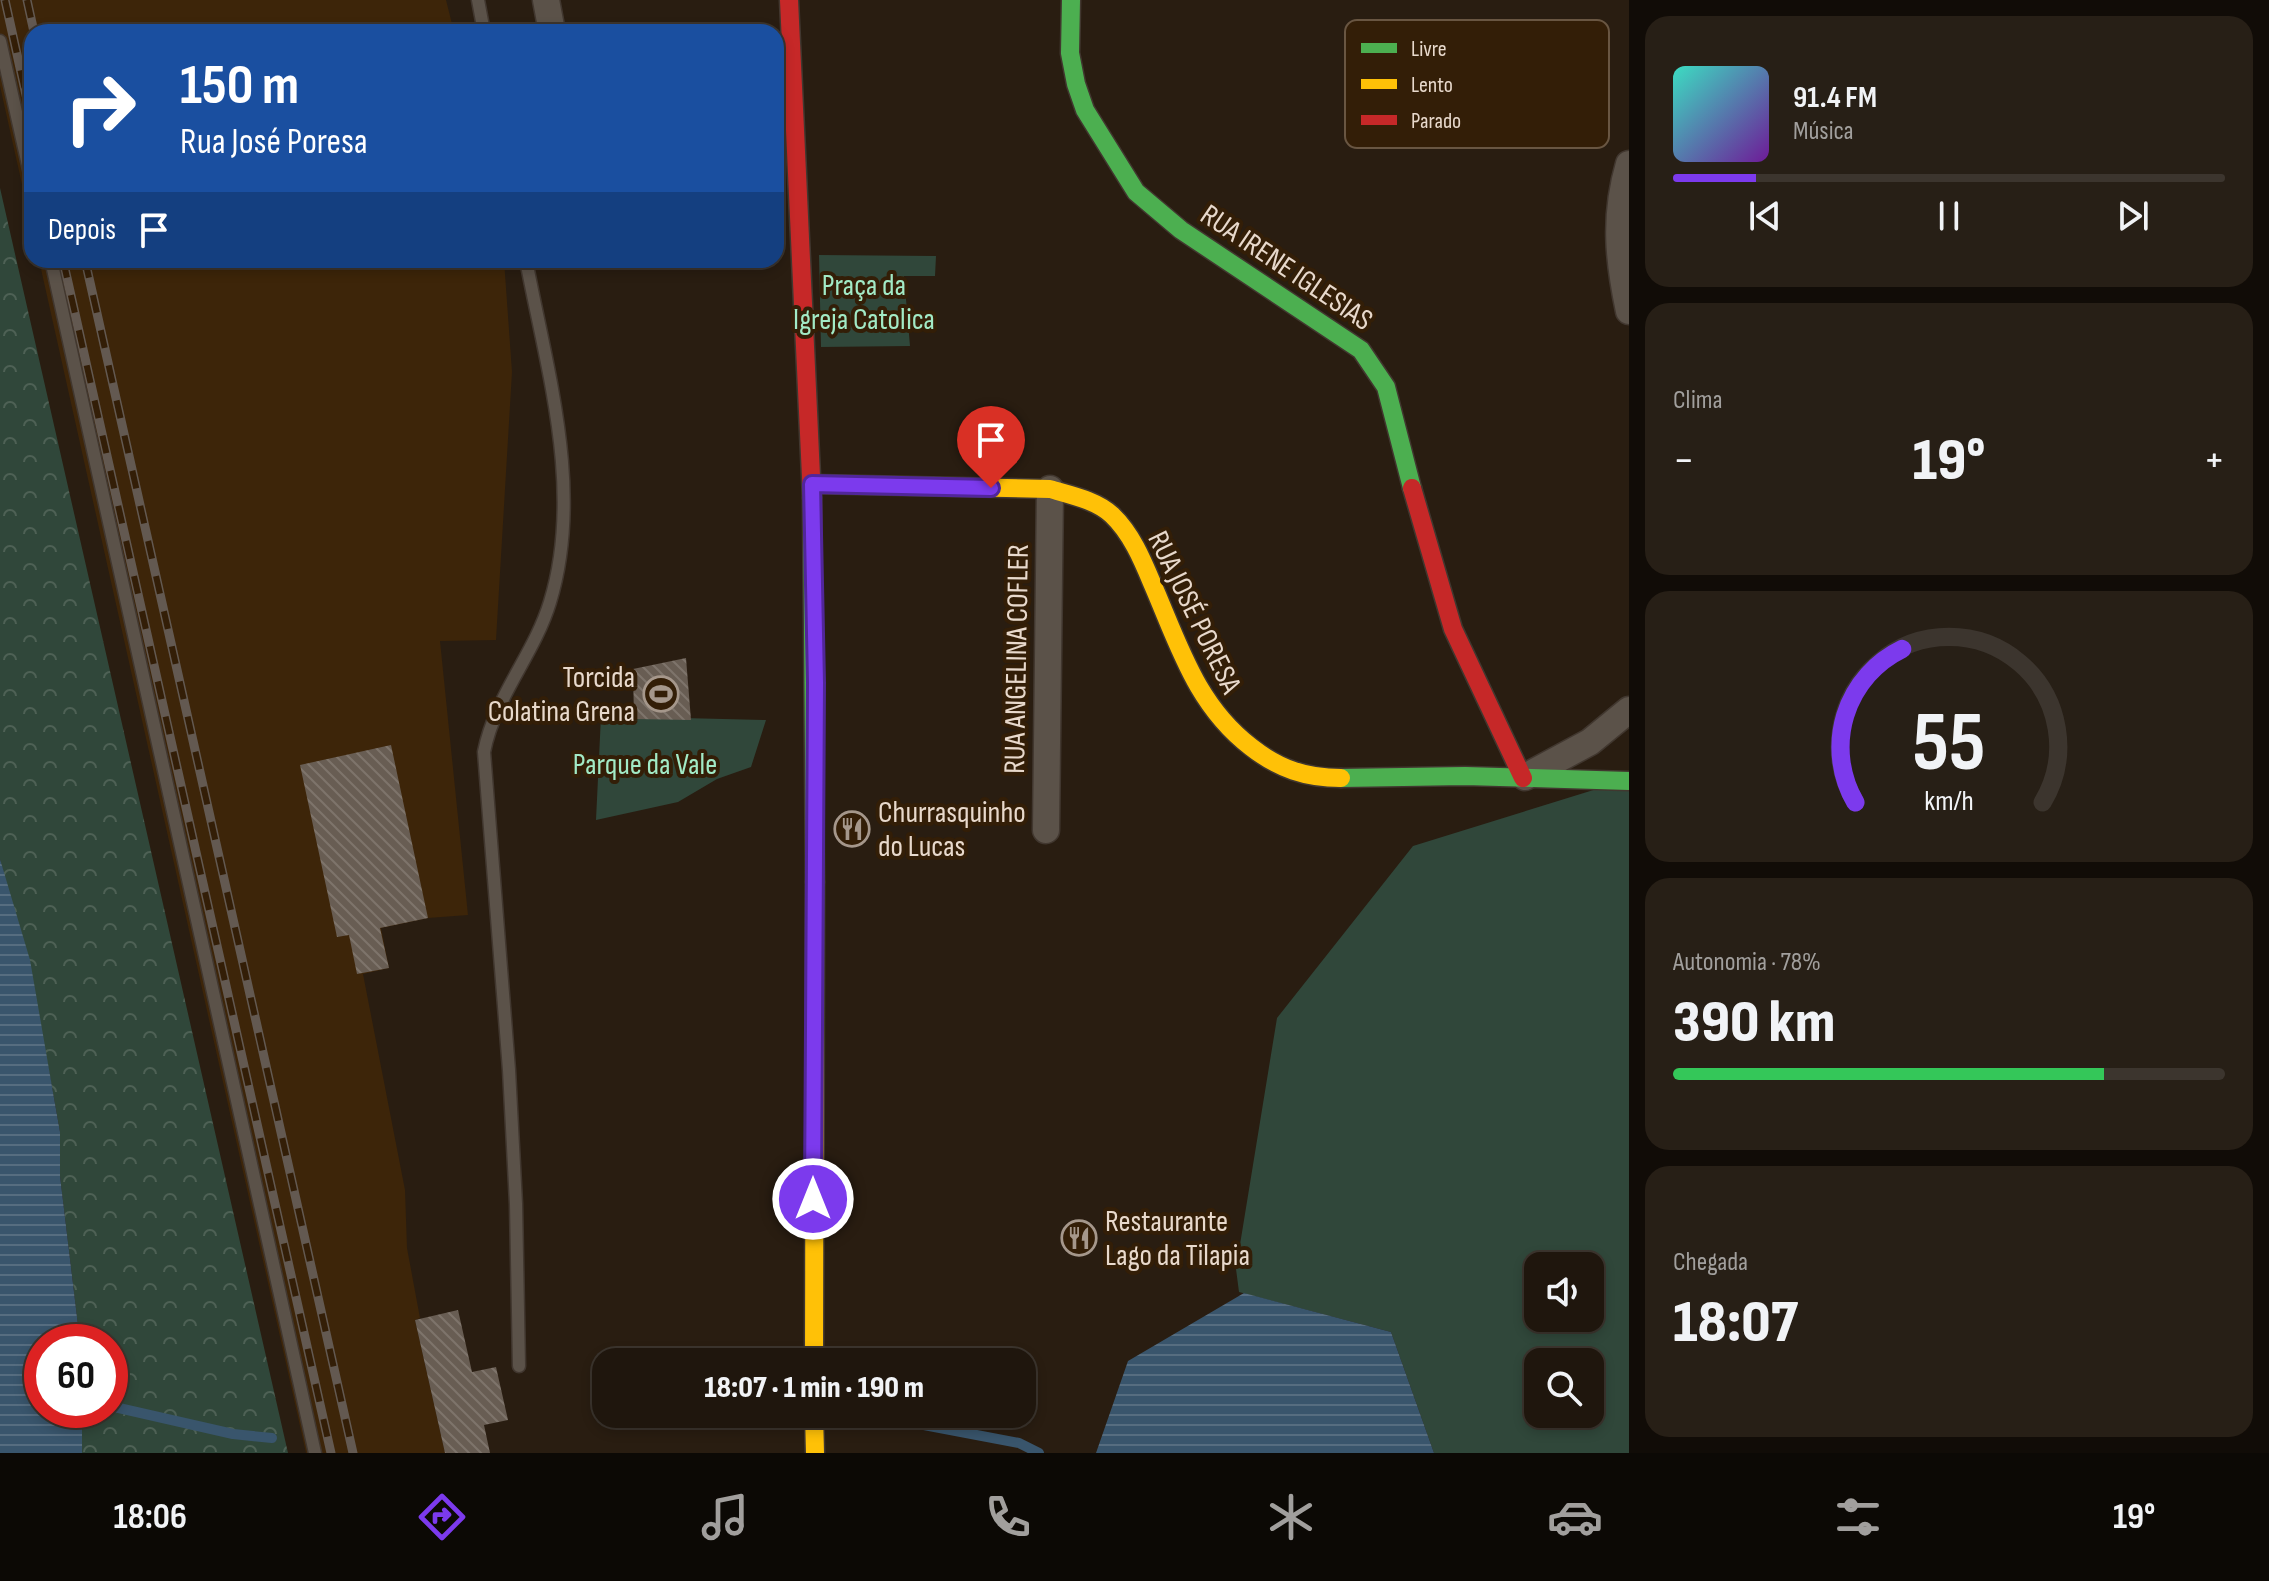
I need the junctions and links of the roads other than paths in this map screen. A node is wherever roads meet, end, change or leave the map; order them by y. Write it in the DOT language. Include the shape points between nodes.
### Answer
graph roads {
  1 [pos="478,0"];
  2 [pos="546,0"];
  3 [pos="789,0"];
  4 [pos="1071,0"];
  5 [pos="482,24"];
  6 [pos="550,24"];
  7 [pos="0,41"];
  8 [pos="784,69"];
  9 [pos="24,148"];
  10 [pos="1629,164"];
  11 [pos="53,268"];
  12 [pos="528,268"];
  13 [pos="1629,311"];
  14 [pos="812,484"];
  15 [pos="1050,489"];
  16 [pos="1629,710"];
  17 [pos="1523,778"];
  18 [pos="1629,781"];
  19 [pos="1046,830"];
  20 [pos="814,1348"];
  21 [pos="519,1366"];
  22 [pos="814,1428"];
  23 [pos="315,1453"];
  24 [pos="815,1453"];
  1 -- 5 [label="lane"];
  2 -- 6 [label="street"];
  3 -- 8 [label="street"];
  4 -- 17 [label="street, RUA IRENE IGLESIAS" via="1070,53 1076,84 1085,110 1136,192 1181,230 1361,350 1374,365 1386,387 1453,629"];
  7 -- 9 [label="lane"];
  8 -- 14 [label="street"];
  10 -- 13 [label="street" via="1617,216"];
  11 -- 23 [label="lane"];
  12 -- 21 [label="lane" via="562,451 564,545 549,604 489,723 484,752 509,1070"];
  14 -- 15 [label="street, RUA JOSÉ PORESA"];
  14 -- 20 [label="street"];
  15 -- 17 [label="street, RUA JOSÉ PORESA" via="1111,514 1137,548 1201,696 1230,731 1276,766 1318,778"];
  15 -- 19 [label="street, RUA ANGELINA COFLER"];
  16 -- 17 [label="street" via="1590,742"];
  17 -- 18 [label="street, RUA JOSÉ PORESA"];
  22 -- 24 [label="street"];
}
